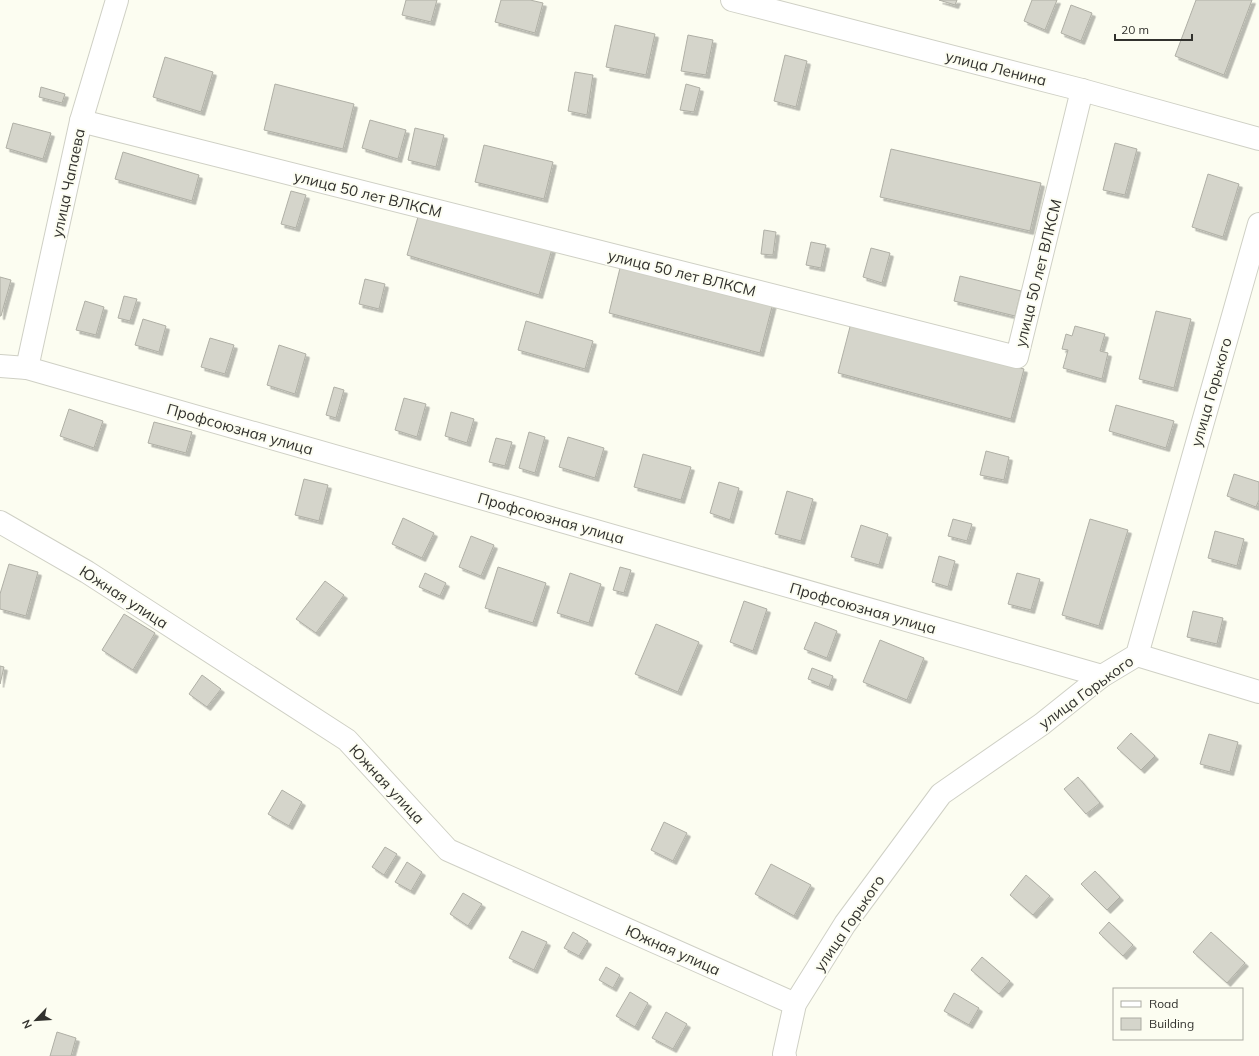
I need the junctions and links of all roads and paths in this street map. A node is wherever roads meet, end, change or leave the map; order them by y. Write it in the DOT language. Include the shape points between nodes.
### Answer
graph roads {
  1 [pos="117,0"];
  2 [pos="732,0"];
  3 [pos="1082,90"];
  4 [pos="81,121"];
  5 [pos="1259,139"];
  6 [pos="1259,224"];
  7 [pos="0,366"];
  8 [pos="28,368"];
  9 [pos="0,522"];
  10 [pos="1137,655"];
  11 [pos="1102,676"];
  12 [pos="1259,692"];
  13 [pos="795,1004"];
  14 [pos="785,1056"];
  1 -- 4 [label="street, улица Чапаева"];
  2 -- 3 [label="street, улица Ленина"];
  3 -- 4 [label="street, улица 50 лет ВЛКСМ" via="1017,357"];
  3 -- 5 [label="street, улица Ленина"];
  4 -- 8 [label="street, улица Чапаева"];
  6 -- 10 [label="street, улица Горького"];
  7 -- 8 [label="street, Профсоюзная улица"];
  8 -- 11 [label="street, Профсоюзная улица"];
  9 -- 13 [label="street, Южная улица" via="87,572 346,740 448,850"];
  10 -- 11 [label="street, улица Горького"];
  10 -- 12 [label="street"];
  11 -- 13 [label="street, улица Горького" via="1042,724 941,794 845,924"];
  13 -- 14 [label="street, улица Горького"];
}
